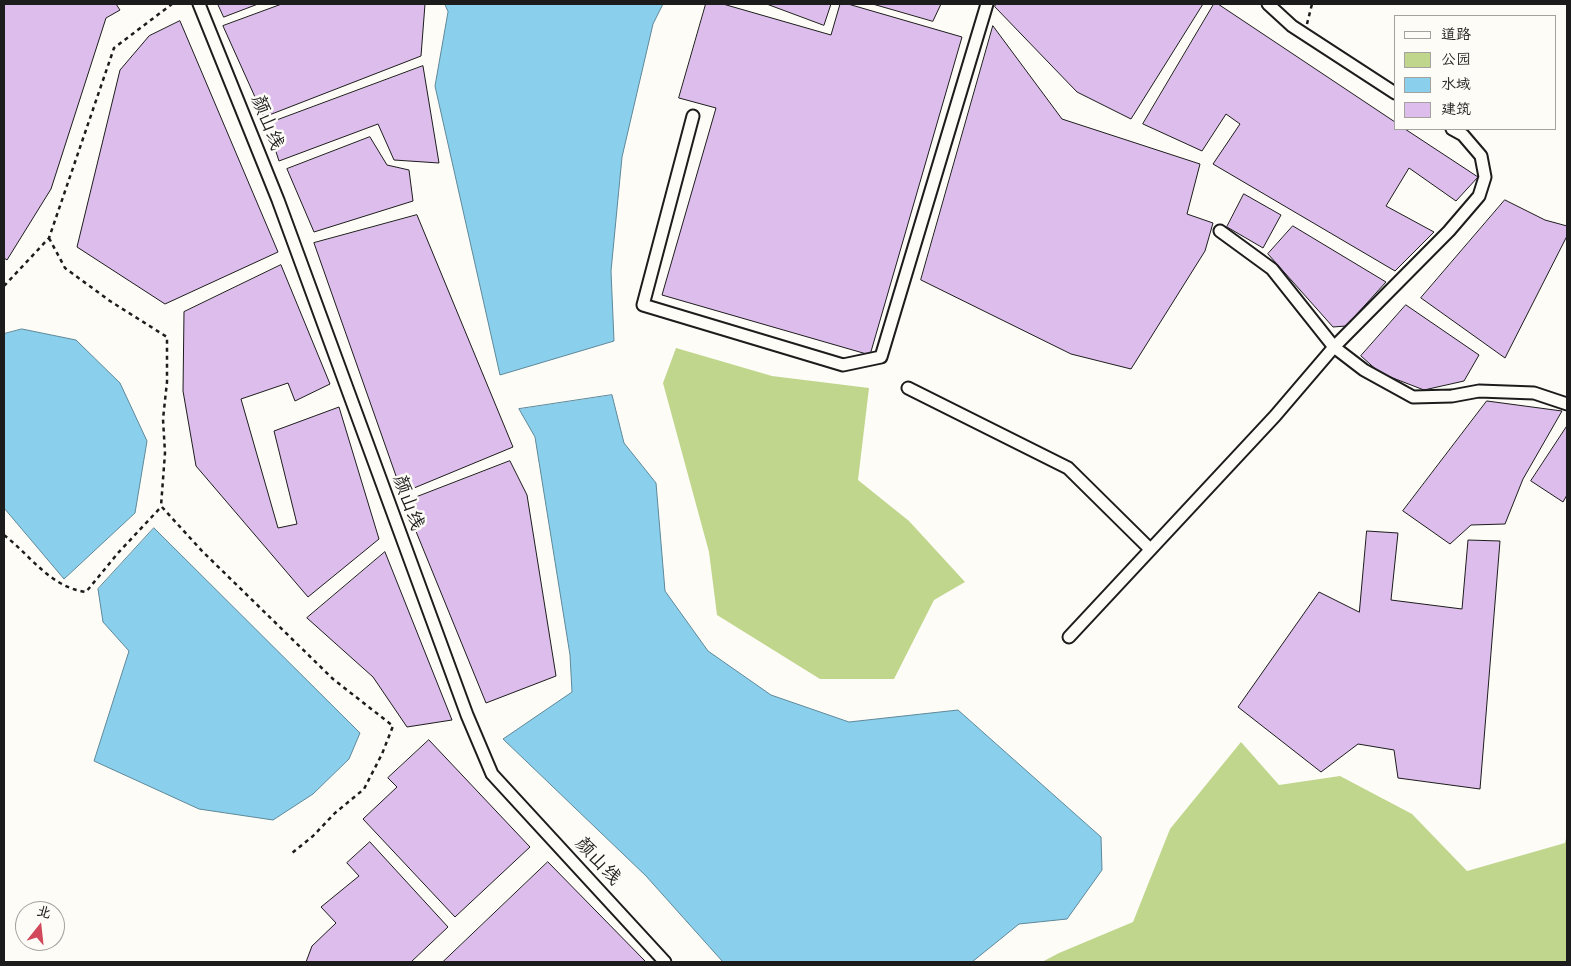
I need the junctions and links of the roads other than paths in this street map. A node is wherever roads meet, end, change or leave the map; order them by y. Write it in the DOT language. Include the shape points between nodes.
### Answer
graph roads {
  1 [pos="199,4"];
  2 [pos="987,4"];
  3 [pos="1268,4"];
  4 [pos="1394,92"];
  5 [pos="693,116"];
  6 [pos="1454,130"];
  7 [pos="1220,231"];
  8 [pos="1334,347"];
  9 [pos="908,388"];
  10 [pos="1567,404"];
  11 [pos="1150,550"];
  12 [pos="1069,636"];
  13 [pos="665,962"];
  1 -- 13 [label="street, 颜山线" via="278,200 492,774"];
  2 -- 5 [label="street" via="881,357 843,365 643,305"];
  3 -- 4 [label="street" via="1304,35"];
  6 -- 8 [label="street" via="1463,135 1482,156 1485,177 1480,196"];
  7 -- 8 [label="street" via="1272,269"];
  8 -- 10 [label="street" via="1364,370 1413,397 1452,396 1479,391 1534,393"];
  8 -- 11 [label="street" via="1275,416"];
  9 -- 11 [label="street" via="1068,468"];
  11 -- 12 [label="street"];
}
